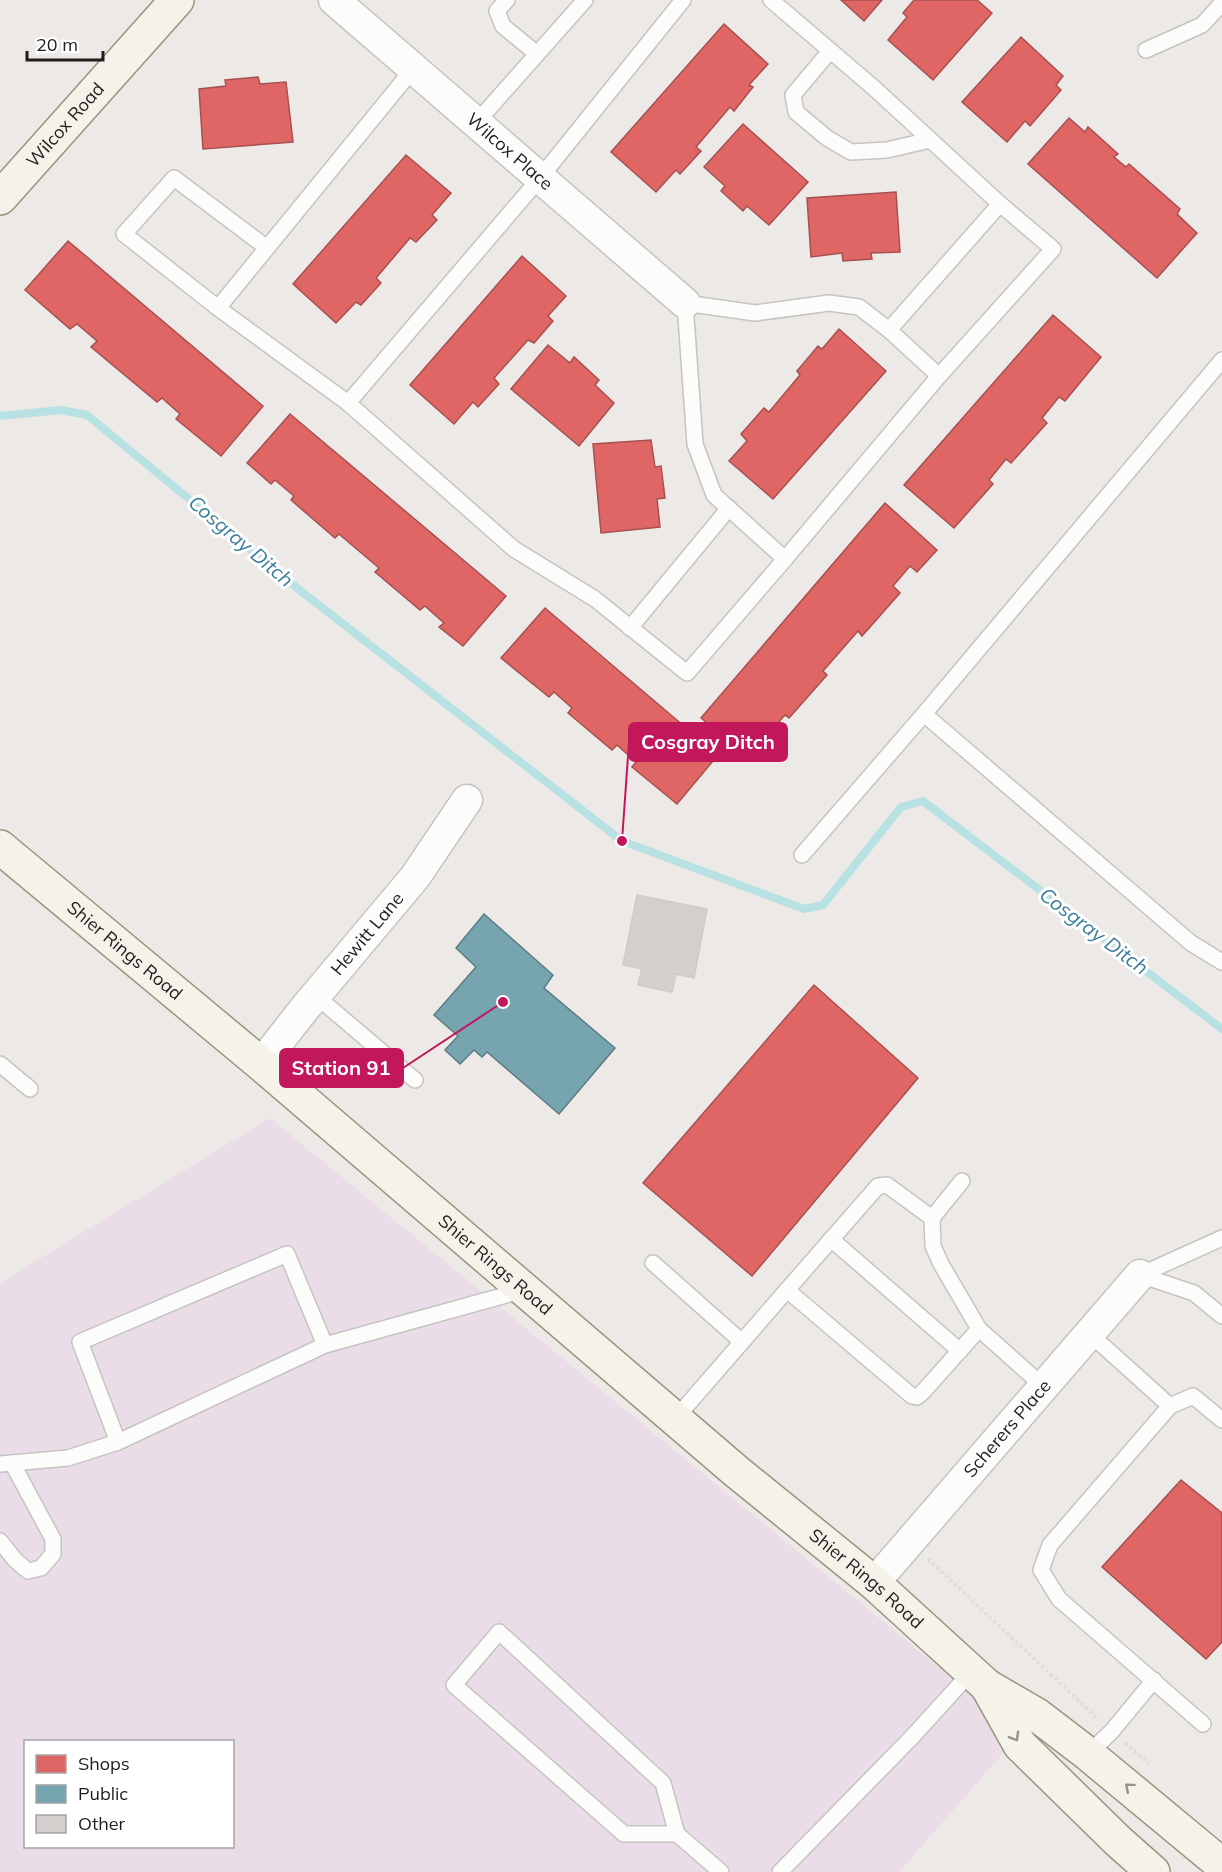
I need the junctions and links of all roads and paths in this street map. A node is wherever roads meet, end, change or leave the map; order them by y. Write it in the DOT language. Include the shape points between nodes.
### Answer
graph roads {
  1 [pos="177,0"];
  2 [pos="334,0"];
  3 [pos="507,0"];
  4 [pos="585,0"];
  5 [pos="683,0"];
  6 [pos="771,0"];
  7 [pos="1222,3"];
  8 [pos="1146,50"];
  9 [pos="830,51"];
  10 [pos="537,54"];
  11 [pos="413,69"];
  12 [pos="476,123"];
  13 [pos="930,140"];
  14 [pos="540,178"];
  15 [pos="0,198"];
  16 [pos="1000,204"];
  17 [pos="267,248"];
  18 [pos="685,303"];
  19 [pos="218,308"];
  20 [pos="890,330"];
  21 [pos="1222,360"];
  22 [pos="939,376"];
  23 [pos="348,403"];
  24 [pos="729,508"];
  25 [pos="785,559"];
  26 [pos="630,628"];
  27 [pos="924,714"];
  28 [pos="468,800"];
  29 [pos="0,848"];
  30 [pos="802,855"];
  31 [pos="1222,962"];
  32 [pos="316,996"];
  33 [pos="0,1064"];
  34 [pos="261,1064"];
  35 [pos="416,1080"];
  36 [pos="30,1089"];
  37 [pos="962,1181"];
  38 [pos="932,1218"];
  39 [pos="1222,1238"];
  40 [pos="831,1239"];
  41 [pos="652,1263"];
  42 [pos="1140,1275"];
  43 [pos="524,1290"];
  44 [pos="787,1290"];
  45 [pos="1222,1316"];
  46 [pos="979,1329"];
  47 [pos="1090,1334"];
  48 [pos="742,1342"];
  49 [pos="325,1345"];
  50 [pos="960,1351"];
  51 [pos="1044,1388"];
  52 [pos="1170,1406"];
  53 [pos="675,1419"];
  54 [pos="1222,1420"];
  55 [pos="118,1442"];
  56 [pos="6,1464"];
  57 [pos="0,1541"];
  58 [pos="910,1542"];
  59 [pos="874,1584"];
  60 [pos="979,1679"];
  61 [pos="1154,1680"];
  62 [pos="1203,1724"];
  63 [pos="1112,1731"];
  64 [pos="1088,1754"];
  65 [pos="1155,1768"];
  66 [pos="1086,1811"];
  67 [pos="677,1834"];
  68 [pos="1222,1865"];
  69 [pos="721,1872"];
  70 [pos="780,1872"];
  71 [pos="1153,1872"];
  72 [pos="1208,1872"];
  1 -- 15 [label="main road, Wilcox Road"];
  2 -- 11 [label="street, Wilcox Place"];
  3 -- 10 [label="lane" via="497,11 503,26"];
  4 -- 10 [label="lane"];
  5 -- 14 [label="lane"];
  6 -- 9 [label="lane"];
  7 -- 8 [label="lane" via="1202,26"];
  9 -- 13 [label="lane"];
  9 -- 13 [label="lane" via="793,95 796,112 851,152 887,150"];
  10 -- 12 [label="lane"];
  11 -- 12 [label="street, Wilcox Place"];
  11 -- 17 [label="lane"];
  12 -- 14 [label="street, Wilcox Place"];
  13 -- 16 [label="lane"];
  14 -- 18 [label="street, Wilcox Place"];
  14 -- 23 [label="lane"];
  16 -- 20 [label="lane"];
  16 -- 22 [label="lane" via="1053,249"];
  17 -- 19 [label="lane"];
  17 -- 19 [label="lane" via="174,178 124,234"];
  18 -- 20 [label="lane" via="755,314 829,303 859,307"];
  18 -- 24 [label="lane" via="695,444 714,495"];
  19 -- 23 [label="lane"];
  20 -- 22 [label="lane"];
  21 -- 27 [label="lane"];
  22 -- 25 [label="lane"];
  23 -- 26 [label="lane" via="514,549 595,599"];
  24 -- 25 [label="lane"];
  24 -- 26 [label="lane"];
  25 -- 26 [label="lane" via="687,673"];
  27 -- 30 [label="lane"];
  27 -- 31 [label="lane" via="1191,943"];
  28 -- 32 [label="street, Hewitt Lane" via="416,877"];
  29 -- 34 [label="main road, Shier Rings Road"];
  32 -- 34 [label="street, Hewitt Lane"];
  32 -- 35 [label="lane"];
  33 -- 36 [label="lane"];
  34 -- 43 [label="main road, Shier Rings Road"];
  37 -- 38 [label="lane"];
  38 -- 40 [label="lane" via="887,1185 878,1186"];
  38 -- 46 [label="lane" via="933,1246"];
  39 -- 42 [label="lane"];
  40 -- 44 [label="lane"];
  40 -- 50 [label="lane"];
  41 -- 48 [label="lane"];
  42 -- 45 [label="lane" via="1194,1293"];
  42 -- 47 [label="street, Scherers Place"];
  43 -- 49 [label="lane"];
  43 -- 53 [label="main road, Shier Rings Road"];
  44 -- 48 [label="lane"];
  44 -- 50 [label="lane" via="912,1396 922,1393"];
  46 -- 50 [label="lane"];
  46 -- 51 [label="lane"];
  47 -- 51 [label="street, Scherers Place"];
  47 -- 52 [label="lane"];
  48 -- 53 [label="lane"];
  49 -- 55 [label="lane"];
  49 -- 55 [label="lane" via="287,1254 80,1342"];
  51 -- 58 [label="street, Scherers Place"];
  52 -- 54 [label="lane" via="1193,1396"];
  52 -- 61 [label="lane" via="1050,1545 1041,1570 1059,1599"];
  53 -- 59 [label="main road, Shier Rings Road"];
  55 -- 56 [label="lane" via="68,1458"];
  56 -- 57 [label="lane" via="53,1539 53,1554 41,1568 27,1571"];
  58 -- 59 [label="street, Scherers Place"];
  58 -- 63 [label="path"];
  59 -- 60 [label="main road, Shier Rings Road"];
  60 -- 64 [label="main road, Shier Rings Road" via="1037,1715"];
  60 -- 66 [label="main road, Shier Rings Road, one-way" via="1020,1745"];
  60 -- 70 [label="lane" via="913,1736"];
  61 -- 62 [label="lane"];
  61 -- 63 [label="lane"];
  63 -- 64 [label="lane"];
  63 -- 65 [label="path"];
  68 -- 64 [label="main road, Shier Rings Road, one-way"];
  66 -- 71 [label="main road, Shier Rings Road"];
  66 -- 72 [label="main road" via="1118,1813 1145,1824"];
  67 -- 67 [label="lane" via="663,1782 499,1632 454,1685 624,1834"];
  67 -- 69 [label="lane"];
}
